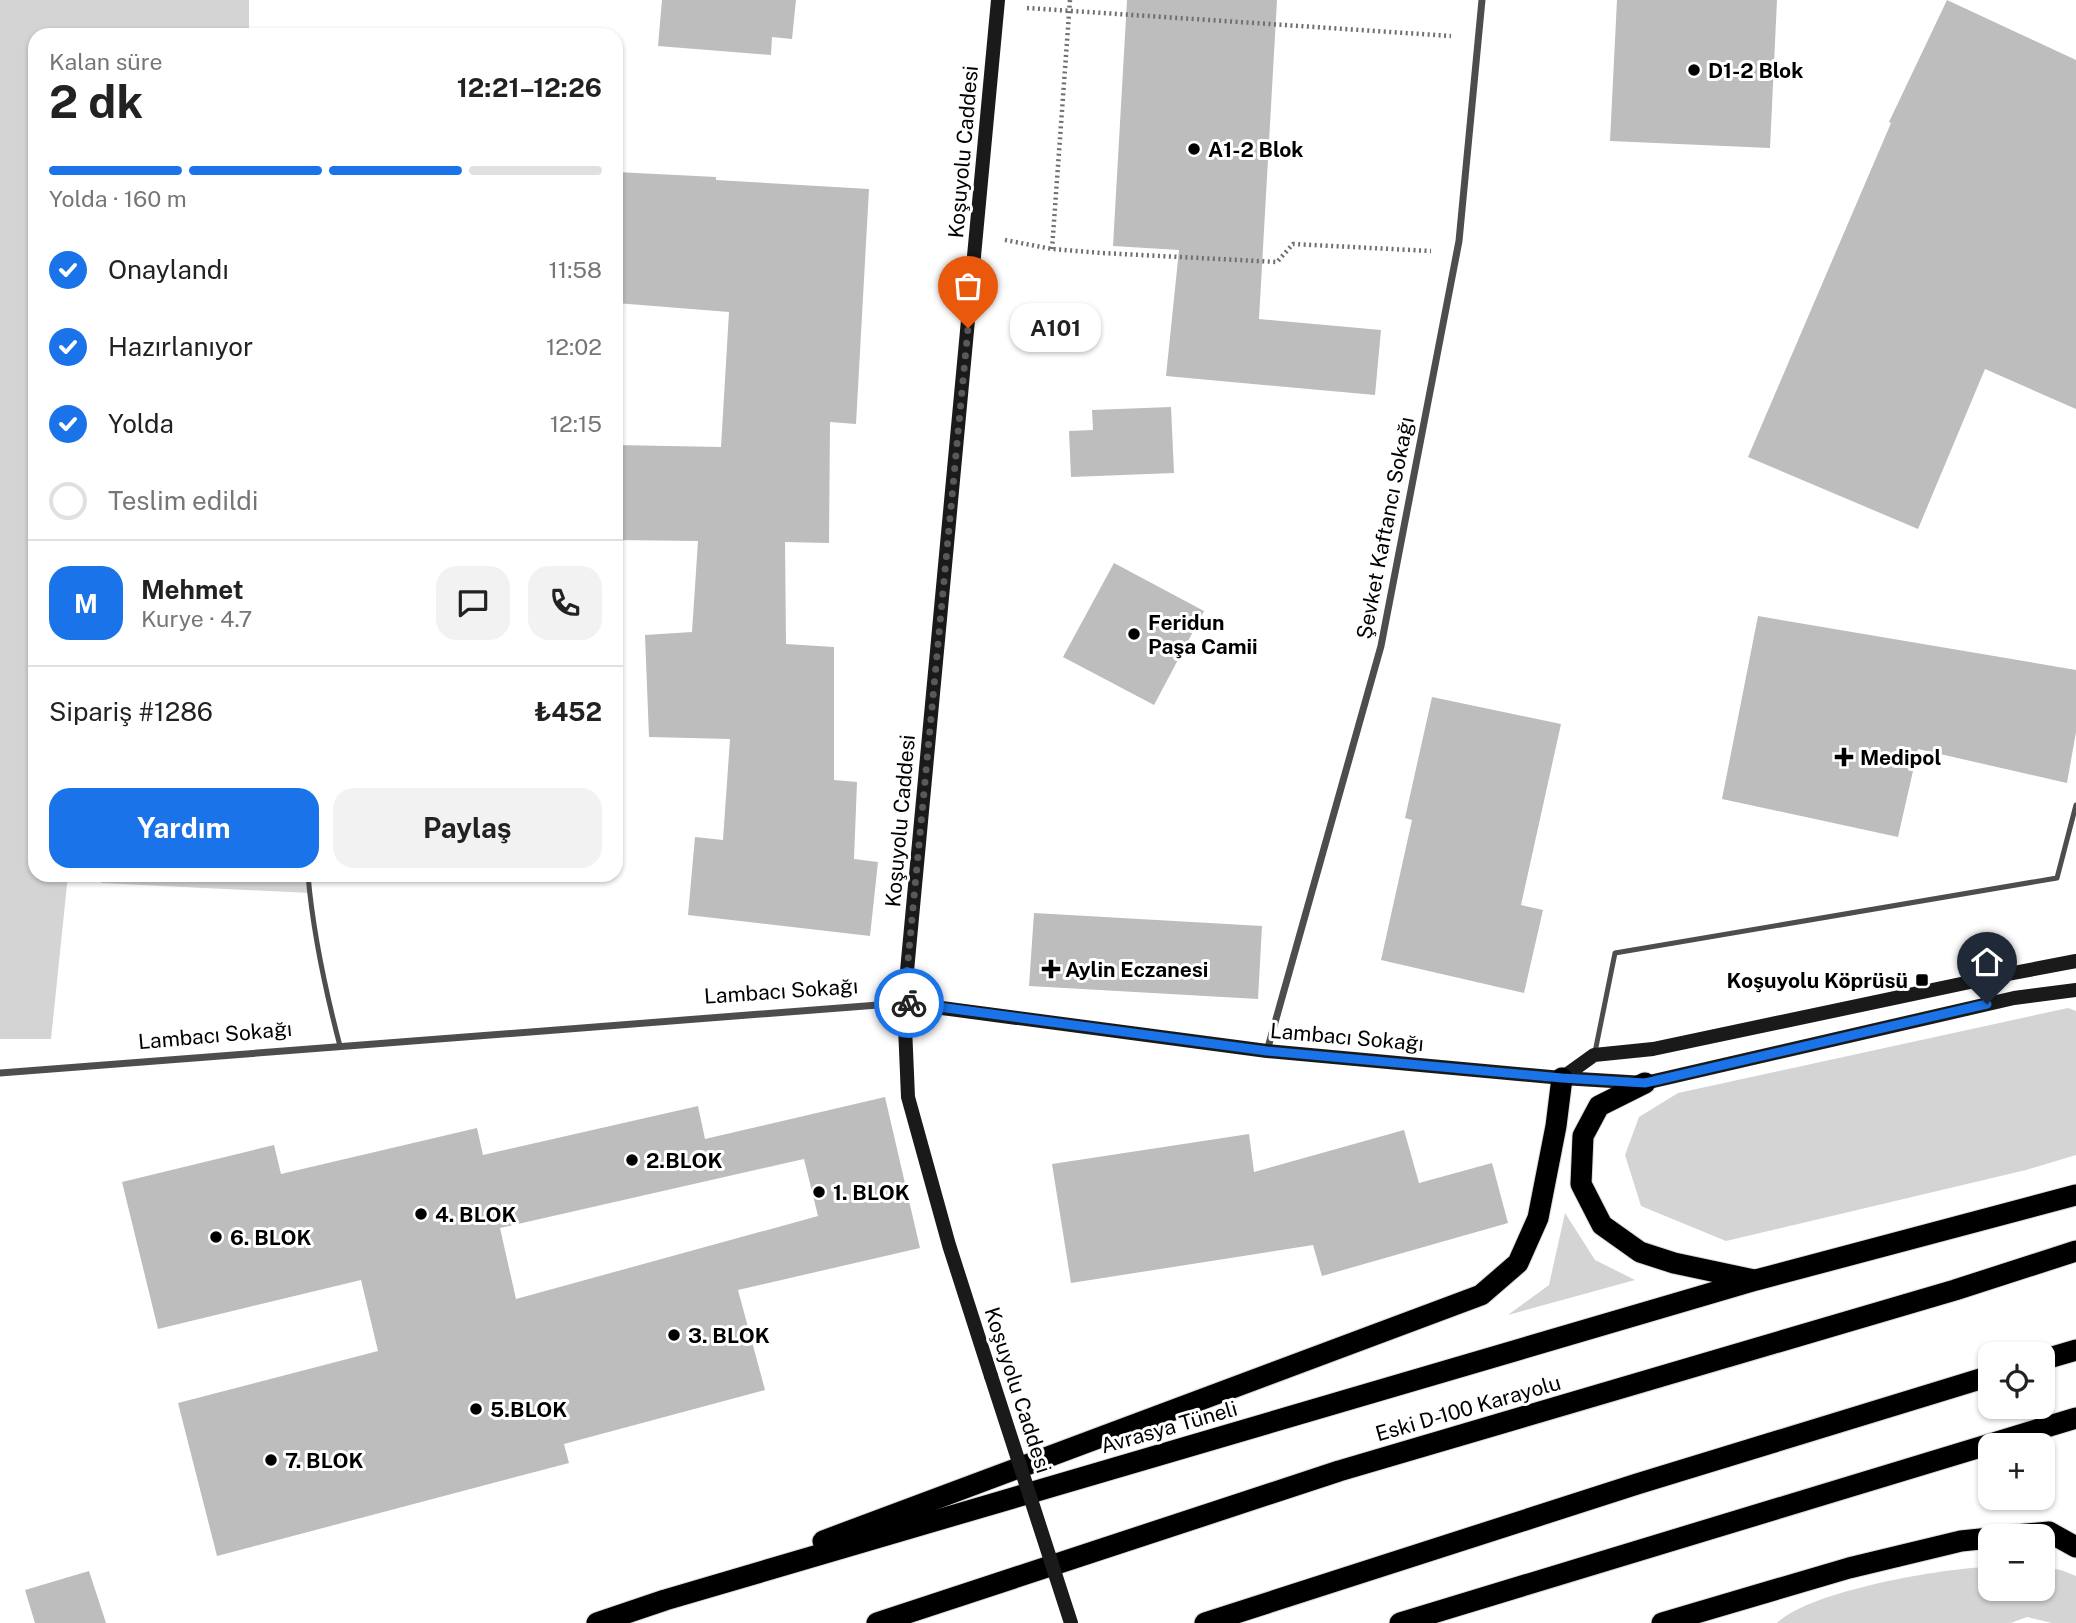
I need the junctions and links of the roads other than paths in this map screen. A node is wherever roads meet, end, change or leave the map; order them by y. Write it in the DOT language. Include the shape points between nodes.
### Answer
graph roads {
  1 [pos="1482,0"];
  2 [pos="998,3"];
  3 [pos="2076,805"];
  4 [pos="309,882"];
  5 [pos="2076,950"];
  6 [pos="2076,961"];
  7 [pos="2008,974"];
  8 [pos="2076,990"];
  9 [pos="904,1003"];
  10 [pos="340,1046"];
  11 [pos="1267,1051"];
  12 [pos="1594,1055"];
  13 [pos="0,1073"];
  14 [pos="1562,1078"];
  15 [pos="1645,1083"];
  16 [pos="2076,1195"];
  17 [pos="2076,1251"];
  18 [pos="1756,1280"];
  19 [pos="2076,1350"];
  20 [pos="2055,1356"];
  21 [pos="1978,1380"];
  22 [pos="2076,1418"];
  23 [pos="2055,1535"];
  24 [pos="1978,1539"];
  25 [pos="2076,1547"];
  26 [pos="665,1600"];
  27 [pos="597,1623"];
  28 [pos="877,1623"];
  29 [pos="1071,1623"];
  30 [pos="1205,1623"];
  31 [pos="1400,1623"];
  32 [pos="1662,1623"];
  1 -- 11 [label="street, Şevket Kaftancı Sokağı" via="1457,252 1381,646"];
  2 -- 9 [label="main road, Koşuyolu Caddesi"];
  3 -- 12 [label="lane" via="2057,878 1615,953"];
  4 -- 10 [label="lane" via="323,981"];
  5 -- 7 [label="main road"];
  6 -- 7 [label="main road"];
  7 -- 12 [label="main road" via="1653,1049"];
  8 -- 15 [label="main road, Lambacı Sokağı" via="2014,998"];
  9 -- 10 [label="street, Lambacı Sokağı"];
  9 -- 11 [label="main road, Lambacı Sokağı"];
  9 -- 29 [label="main road, Koşuyolu Caddesi, bridge" via="908,1097 949,1245"];
  10 -- 13 [label="street, Lambacı Sokağı"];
  11 -- 14 [label="main road, Lambacı Sokağı"];
  12 -- 14 [label="main road"];
  14 -- 15 [label="main road, Lambacı Sokağı"];
  14 -- 26 [label="highway" via="1538,1218 1518,1263 1480,1295"];
  15 -- 18 [label="highway" via="1599,1107 1583,1136 1581,1184 1602,1225 1640,1252"];
  16 -- 18 [label="highway, Avrasya Tüneli"];
  17 -- 28 [label="highway, Eski D-100 Karayolu" via="1339,1471"];
  18 -- 26 [label="highway, Avrasya Tüneli"];
  19 -- 20 [label="highway"];
  21 -- 30 [label="highway"];
  22 -- 31 [label="highway"];
  23 -- 25 [label="highway"];
  24 -- 32 [label="highway" via="1849,1568"];
  26 -- 27 [label="highway, Avrasya Tüneli"];
}
